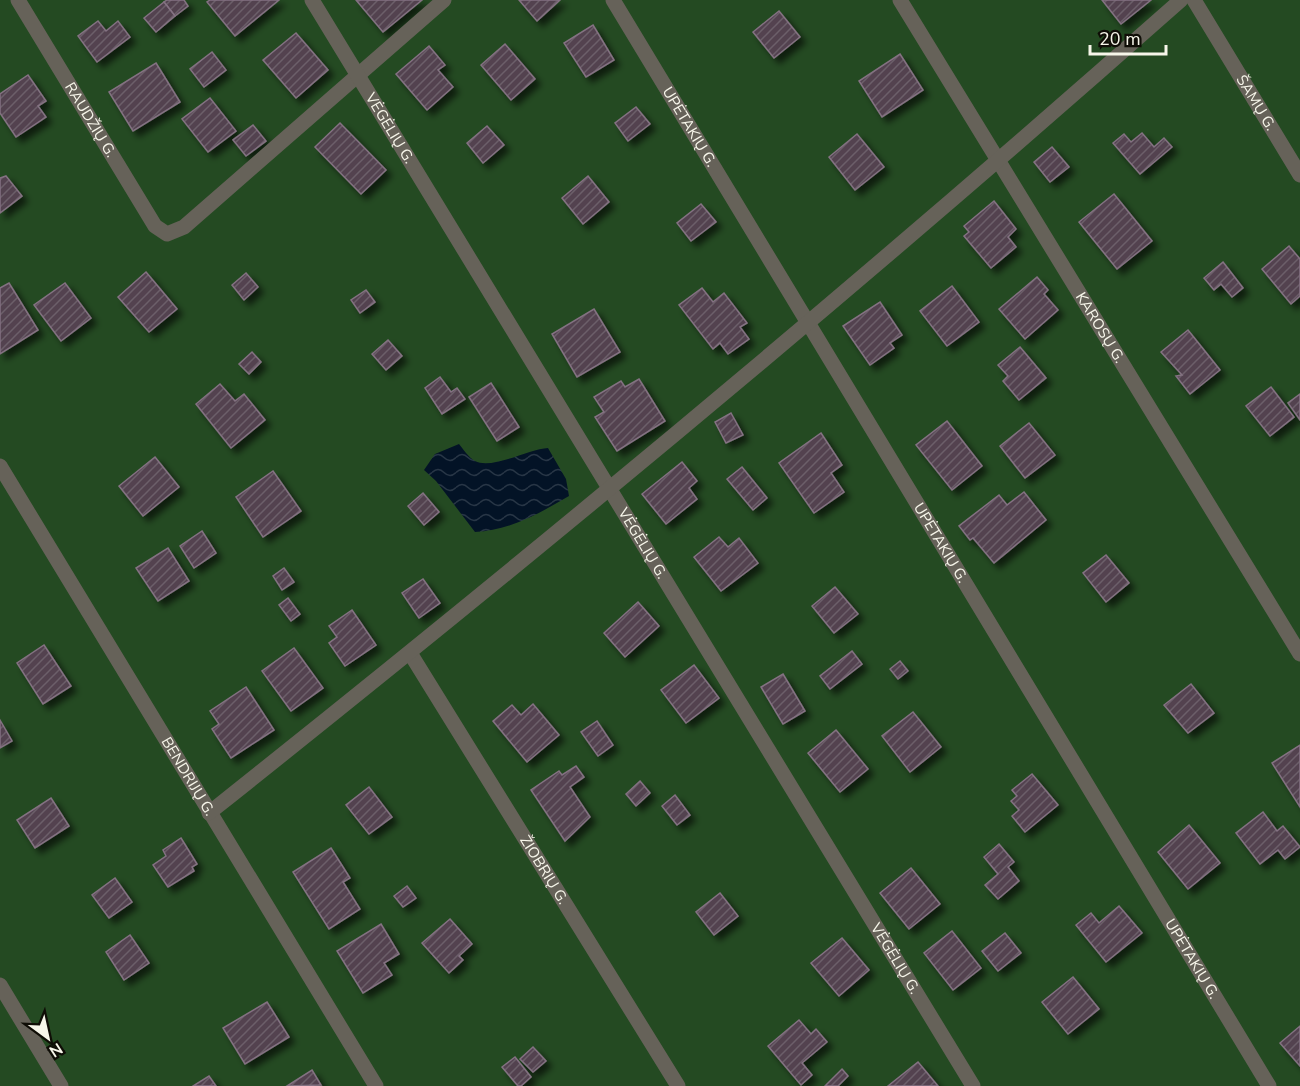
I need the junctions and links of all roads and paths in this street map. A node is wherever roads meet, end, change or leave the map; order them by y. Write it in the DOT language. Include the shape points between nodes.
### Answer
graph roads {
  1 [pos="18,0"];
  2 [pos="312,0"];
  3 [pos="444,0"];
  4 [pos="613,0"];
  5 [pos="900,0"];
  6 [pos="1181,0"];
  7 [pos="1194,0"];
  8 [pos="356,75"];
  9 [pos="999,161"];
  10 [pos="1300,176"];
  11 [pos="809,322"];
  12 [pos="0,465"];
  13 [pos="611,489"];
  14 [pos="410,653"];
  15 [pos="1300,654"];
  16 [pos="209,813"];
  17 [pos="0,985"];
  18 [pos="61,1086"];
  19 [pos="376,1086"];
  20 [pos="678,1086"];
  21 [pos="973,1086"];
  22 [pos="1269,1086"];
  1 -- 8 [label="street, RAUDŽIŲ G." via="155,226 167,234 184,227"];
  2 -- 8 [label="street, VĖGĖLIŲ G."];
  3 -- 8 [label="street"];
  4 -- 11 [label="street, UPĖTAKIŲ G."];
  5 -- 9 [label="street, KAROSŲ G."];
  6 -- 9 [label="street"];
  7 -- 10 [label="street, ŠAMŲ G."];
  8 -- 13 [label="street, VĖGĖLIŲ G."];
  9 -- 11 [label="street"];
  9 -- 15 [label="street, KAROSŲ G."];
  11 -- 13 [label="street"];
  11 -- 22 [label="street, UPĖTAKIŲ G."];
  12 -- 16 [label="street, BENDRIJŲ G."];
  13 -- 14 [label="street"];
  13 -- 21 [label="street, VĖGĖLIŲ G."];
  14 -- 16 [label="street"];
  14 -- 20 [label="street, ŽIOBRIŲ G."];
  16 -- 19 [label="street, BENDRIJŲ G."];
  17 -- 18 [label="street"];
}
